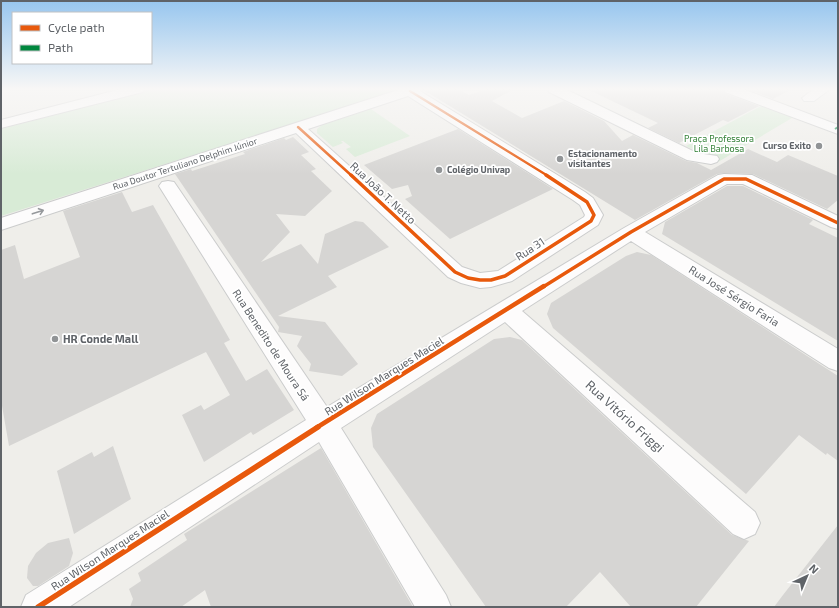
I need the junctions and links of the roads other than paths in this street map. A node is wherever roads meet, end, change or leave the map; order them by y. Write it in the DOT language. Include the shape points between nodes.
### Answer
graph roads {
  1 [pos="27,117"];
  2 [pos="328,117"];
  3 [pos="455,117"];
  4 [pos="612,117"];
  5 [pos="805,117"];
  6 [pos="826,117"];
  7 [pos="838,122"];
  8 [pos="1,124"];
  9 [pos="298,127"];
  10 [pos="838,130"];
  11 [pos="711,159"];
  12 [pos="168,186"];
  13 [pos="838,223"];
  14 [pos="1,224"];
  15 [pos="631,232"];
  16 [pos="455,272"];
  17 [pos="507,310"];
  18 [pos="838,361"];
  19 [pos="322,424"];
  20 [pos="744,523"];
  21 [pos="38,607"];
  22 [pos="434,607"];
  1 -- 8 [label="street"];
  2 -- 9 [label="street, Rua Doutor Tertuliano Delphim Júnior"];
  3 -- 16 [label="street, Rua 31" via="579,196 587,202 594,215 590,221 505,276 478,282"];
  4 -- 11 [label="street" via="693,157"];
  5 -- 10 [label="street"];
  6 -- 7 [label="street"];
  14 -- 9 [label="street, Rua Doutor Tertuliano Delphim Júnior, one-way"];
  9 -- 16 [label="street, Rua João T. Netto"];
  12 -- 19 [label="street, Rua Benedito de Moura Sá"];
  13 -- 15 [label="street, Rua Wilson Marques Maciel" via="746,180 724,179"];
  15 -- 17 [label="street, Rua Wilson Marques Maciel"];
  15 -- 18 [label="street, Rua José Sérgio Faria"];
  17 -- 19 [label="street, Rua Wilson Marques Maciel"];
  17 -- 20 [label="street, Rua Vitório Friggi"];
  19 -- 21 [label="street, Rua Wilson Marques Maciel"];
  19 -- 22 [label="street, Rua Benedito de Moura Sá"];
}
